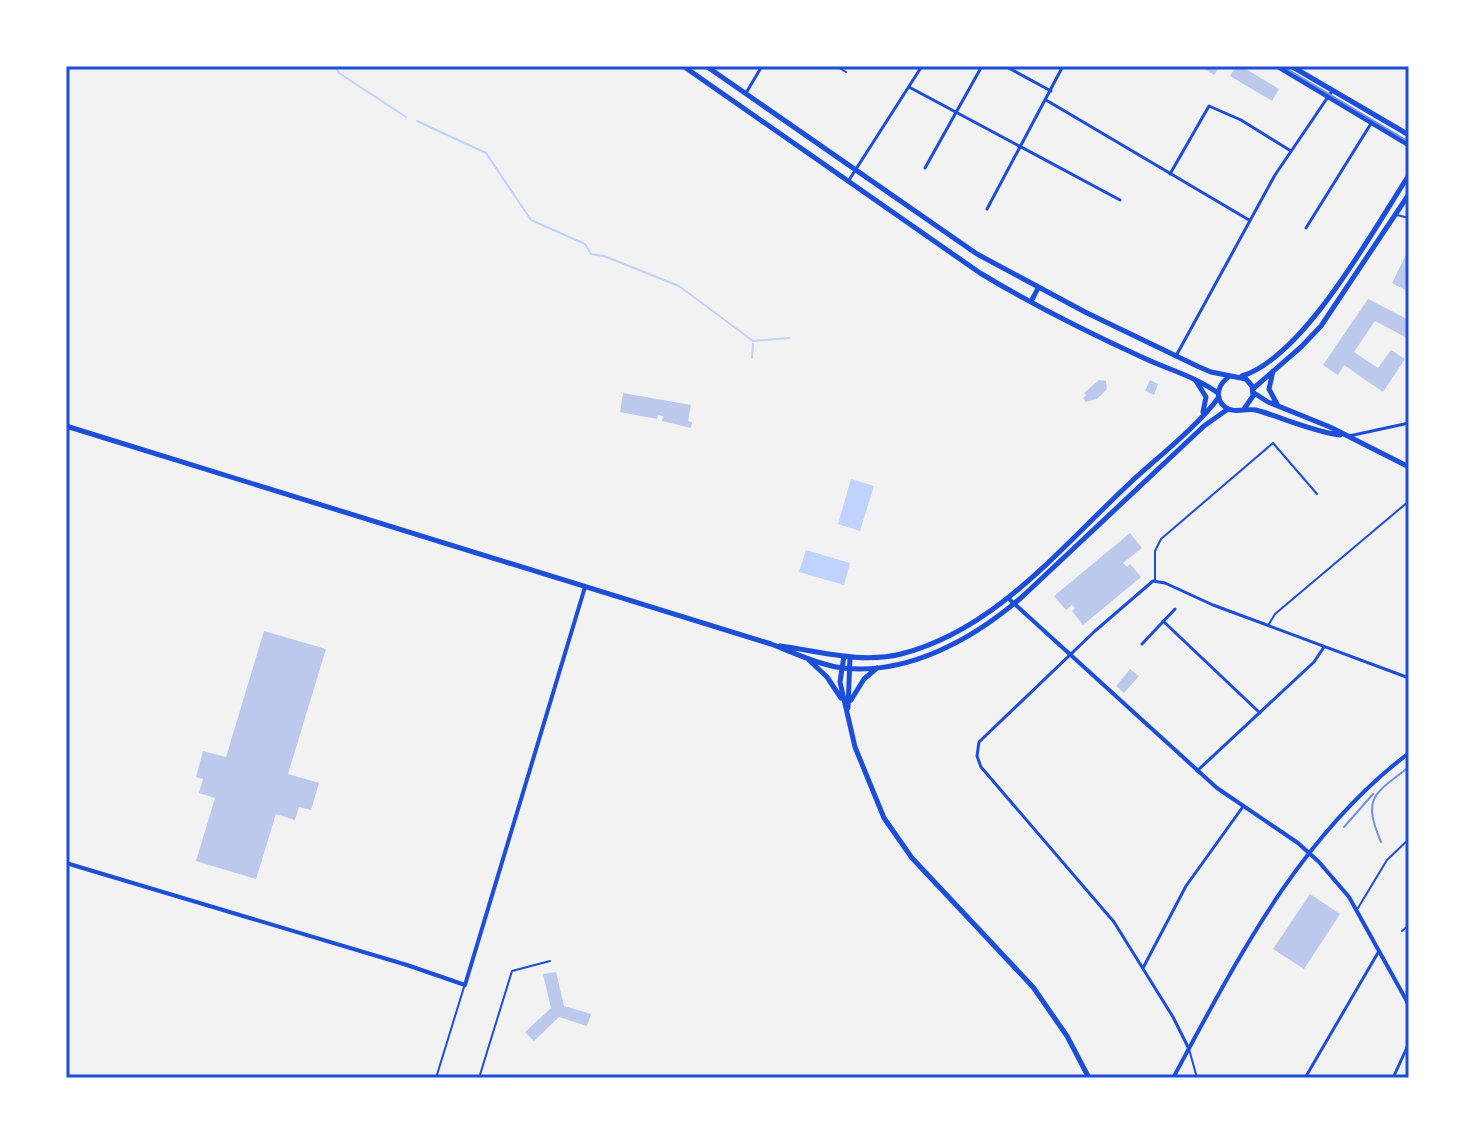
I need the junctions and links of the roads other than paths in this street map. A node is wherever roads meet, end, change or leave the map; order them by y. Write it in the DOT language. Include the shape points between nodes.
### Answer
graph roads {
  1 [pos="683,66"];
  2 [pos="706,66"];
  3 [pos="762,66"];
  4 [pos="836,66"];
  5 [pos="922,66"];
  6 [pos="982,66"];
  7 [pos="1005,66"];
  8 [pos="1063,66"];
  9 [pos="1277,66"];
  10 [pos="1291,66"];
  11 [pos="846,72"];
  12 [pos="909,87"];
  13 [pos="1051,91"];
  14 [pos="746,93"];
  15 [pos="1330,93"];
  16 [pos="1046,100"];
  17 [pos="956,114"];
  18 [pos="1372,122"];
  19 [pos="1409,135"];
  20 [pos="1409,145"];
  21 [pos="1020,148"];
  22 [pos="1291,151"];
  23 [pos="925,168"];
  24 [pos="856,170"];
  25 [pos="1170,174"];
  26 [pos="1409,175"];
  27 [pos="847,183"];
  28 [pos="1409,194"];
  29 [pos="1120,200"];
  30 [pos="1406,204"];
  31 [pos="987,209"];
  32 [pos="1396,215"];
  33 [pos="1409,218"];
  34 [pos="1250,221"];
  35 [pos="1306,228"];
  36 [pos="1038,288"];
  37 [pos="1031,302"];
  38 [pos="1100,319"];
  39 [pos="1093,333"];
  40 [pos="1176,356"];
  41 [pos="1273,370"];
  42 [pos="1231,376"];
  43 [pos="1242,376"];
  44 [pos="1195,379"];
  45 [pos="1253,391"];
  46 [pos="1219,395"];
  47 [pos="1279,407"];
  48 [pos="1228,409"];
  49 [pos="1244,409"];
  50 [pos="1201,416"];
  51 [pos="1409,423"];
  52 [pos="66,426"];
  53 [pos="1344,436"];
  54 [pos="1409,467"];
  55 [pos="1317,494"];
  56 [pos="1409,501"];
  57 [pos="1156,581"];
  58 [pos="585,587"];
  59 [pos="1008,598"];
  60 [pos="1014,604"];
  61 [pos="1175,609"];
  62 [pos="1163,621"];
  63 [pos="1269,625"];
  64 [pos="771,644"];
  65 [pos="1142,644"];
  66 [pos="1324,647"];
  67 [pos="847,656"];
  68 [pos="1069,656"];
  69 [pos="805,657"];
  70 [pos="841,667"];
  71 [pos="878,667"];
  72 [pos="849,668"];
  73 [pos="1408,676"];
  74 [pos="848,710"];
  75 [pos="1260,713"];
  76 [pos="1409,753"];
  77 [pos="1197,771"];
  78 [pos="1242,808"];
  79 [pos="1409,839"];
  80 [pos="1309,853"];
  81 [pos="66,863"];
  82 [pos="1357,910"];
  83 [pos="1409,925"];
  84 [pos="1402,931"];
  85 [pos="1379,951"];
  86 [pos="550,961"];
  87 [pos="1143,968"];
  88 [pos="465,985"];
  89 [pos="1409,1007"];
  90 [pos="1409,1022"];
  91 [pos="1409,1043"];
  92 [pos="1189,1048"];
  93 [pos="436,1078"];
  94 [pos="479,1078"];
  95 [pos="1089,1078"];
  96 [pos="1173,1078"];
  97 [pos="1197,1078"];
  98 [pos="1305,1078"];
  99 [pos="1393,1078"];
  1 -- 27 [label="main road"];
  2 -- 14 [label="main road"];
  3 -- 14 [label="street"];
  4 -- 11 [label="lane"];
  5 -- 12 [label="street"];
  6 -- 17 [label="street"];
  7 -- 13 [label="street"];
  8 -- 13 [label="street"];
  9 -- 15 [label="main road"];
  10 -- 15 [label="main road"];
  12 -- 17 [label="street"];
  12 -- 24 [label="street"];
  13 -- 16 [label="street"];
  14 -- 24 [label="main road"];
  15 -- 18 [label="main road"];
  15 -- 19 [label="main road"];
  15 -- 22 [label="street"];
  16 -- 21 [label="street"];
  16 -- 25 [label="street"];
  17 -- 21 [label="street"];
  17 -- 23 [label="street"];
  18 -- 20 [label="main road"];
  18 -- 35 [label="street"];
  21 -- 29 [label="street"];
  21 -- 31 [label="street"];
  22 -- 25 [label="street" via="1209,106"];
  22 -- 34 [label="street"];
  24 -- 27 [label="street"];
  24 -- 36 [label="main road" via="977,254"];
  25 -- 34 [label="street"];
  26 -- 43 [label="main road" via="1311,322 1271,359"];
  27 -- 37 [label="main road"];
  28 -- 30 [label="main road"];
  30 -- 32 [label="main road"];
  32 -- 33 [label="lane"];
  32 -- 41 [label="main road" via="1329,315"];
  34 -- 40 [label="street"];
  36 -- 37 [label="main road"];
  36 -- 38 [label="main road"];
  37 -- 39 [label="main road"];
  38 -- 39 [label="main road"];
  38 -- 40 [label="main road"];
  39 -- 44 [label="main road"];
  40 -- 42 [label="main road"];
  41 -- 45 [label="main road"];
  41 -- 47 [label="main road" via="1269,389"];
  42 -- 43 [label="main road"];
  42 -- 46 [label="main road" via="1223,381"];
  43 -- 45 [label="main road"];
  44 -- 46 [label="main road"];
  44 -- 50 [label="main road" via="1206,397"];
  45 -- 47 [label="main road"];
  45 -- 49 [label="main road"];
  46 -- 48 [label="main road"];
  46 -- 50 [label="main road"];
  47 -- 53 [label="main road"];
  48 -- 49 [label="main road"];
  48 -- 60 [label="main road"];
  49 -- 53 [label="main road"];
  50 -- 59 [label="main road"];
  51 -- 53 [label="street"];
  52 -- 58 [label="main road"];
  53 -- 54 [label="main road"];
  55 -- 57 [label="lane" via="1273,443 1158,542"];
  56 -- 63 [label="lane" via="1275,614"];
  57 -- 63 [label="street"];
  57 -- 68 [label="street"];
  58 -- 64 [label="main road"];
  58 -- 88 [label="street"];
  59 -- 60 [label="street"];
  59 -- 67 [label="main road" via="971,625 925,646 892,656"];
  60 -- 68 [label="street"];
  60 -- 71 [label="main road" via="952,645"];
  61 -- 62 [label="street"];
  62 -- 65 [label="street"];
  62 -- 75 [label="street"];
  63 -- 66 [label="street"];
  64 -- 67 [label="main road"];
  64 -- 69 [label="main road"];
  66 -- 73 [label="street"];
  66 -- 75 [label="street" via="1319,658"];
  67 -- 70 [label="main road"];
  67 -- 72 [label="main road"];
  68 -- 77 [label="street"];
  68 -- 87 [label="street" via="980,739 977,759 1100,904"];
  69 -- 70 [label="main road"];
  69 -- 74 [label="main road" via="827,677"];
  70 -- 72 [label="main road"];
  70 -- 74 [label="main road"];
  71 -- 72 [label="main road"];
  71 -- 74 [label="main road" via="864,679"];
  72 -- 74 [label="main road"];
  74 -- 95 [label="main road" via="861,765 893,832 1033,987"];
  75 -- 77 [label="street"];
  76 -- 80 [label="street" via="1358,797"];
  77 -- 78 [label="street"];
  78 -- 80 [label="street"];
  78 -- 87 [label="street" via="1186,886"];
  79 -- 82 [label="lane" via="1387,860"];
  80 -- 82 [label="street"];
  80 -- 92 [label="street" via="1276,896"];
  81 -- 88 [label="street"];
  82 -- 85 [label="street"];
  83 -- 84 [label="lane"];
  85 -- 89 [label="street"];
  85 -- 98 [label="street"];
  86 -- 94 [label="lane" via="515,968 510,974"];
  87 -- 92 [label="street"];
  88 -- 93 [label="lane"];
  89 -- 90 [label="street"];
  91 -- 99 [label="street"];
  92 -- 96 [label="street"];
  92 -- 97 [label="lane"];
}
